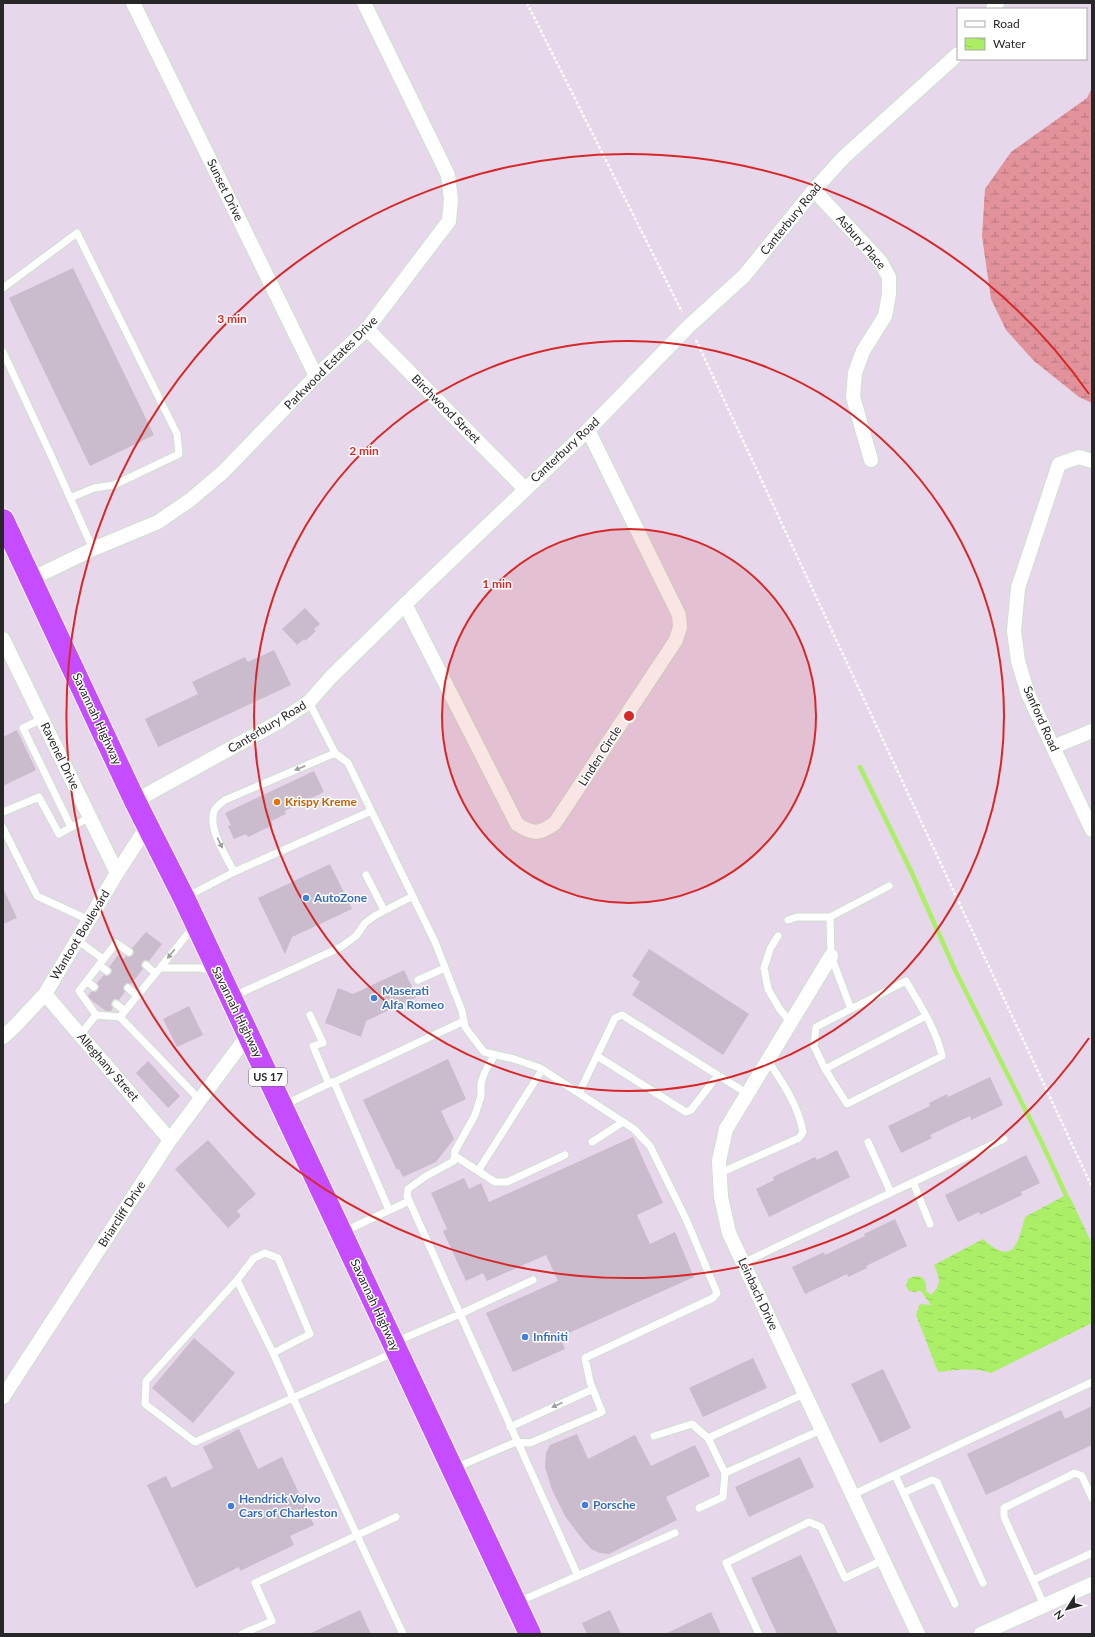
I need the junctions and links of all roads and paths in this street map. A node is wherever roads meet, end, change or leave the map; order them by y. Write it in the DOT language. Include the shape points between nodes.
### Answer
graph roads {
  1 [pos="133,3"];
  2 [pos="364,3"];
  3 [pos="527,3"];
  4 [pos="957,55"];
  5 [pos="814,190"];
  6 [pos="3,288"];
  7 [pos="689,326"];
  8 [pos="367,329"];
  9 [pos="3,352"];
  10 [pos="316,376"];
  11 [pos="588,430"];
  12 [pos="871,460"];
  13 [pos="1092,461"];
  14 [pos="525,489"];
  15 [pos="70,498"];
  16 [pos="3,520"];
  17 [pos="9,547"];
  18 [pos="93,549"];
  19 [pos="31,579"];
  20 [pos="405,604"];
  21 [pos="3,639"];
  22 [pos="309,702"];
  23 [pos="42,719"];
  24 [pos="1092,731"];
  25 [pos="1053,747"];
  26 [pos="336,753"];
  27 [pos="135,801"];
  28 [pos="371,811"];
  29 [pos="3,812"];
  30 [pos="90,817"];
  31 [pos="148,825"];
  32 [pos="71,827"];
  33 [pos="3,828"];
  34 [pos="1092,830"];
  35 [pos="234,872"];
  36 [pos="117,873"];
  37 [pos="366,875"];
  38 [pos="889,886"];
  39 [pos="412,896"];
  40 [pos="184,898"];
  41 [pos="384,910"];
  42 [pos="830,917"];
  43 [pos="89,920"];
  44 [pos="788,920"];
  45 [pos="195,924"];
  46 [pos="778,936"];
  47 [pos="77,940"];
  48 [pos="129,952"];
  49 [pos="832,956"];
  50 [pos="101,962"];
  51 [pos="146,965"];
  52 [pos="445,968"];
  53 [pos="107,970"];
  54 [pos="158,970"];
  55 [pos="218,972"];
  56 [pos="418,980"];
  57 [pos="87,981"];
  58 [pos="94,988"];
  59 [pos="128,988"];
  60 [pos="45,994"];
  61 [pos="137,996"];
  62 [pos="230,998"];
  63 [pos="116,1004"];
  64 [pos="851,1009"];
  65 [pos="123,1014"];
  66 [pos="96,1015"];
  67 [pos="310,1015"];
  68 [pos="926,1016"];
  69 [pos="464,1021"];
  70 [pos="791,1023"];
  71 [pos="80,1035"];
  72 [pos="248,1035"];
  73 [pos="3,1037"];
  74 [pos="495,1055"];
  75 [pos="597,1056"];
  76 [pos="768,1061"];
  77 [pos="825,1069"];
  78 [pos="542,1070"];
  79 [pos="718,1075"];
  80 [pos="331,1083"];
  81 [pos="579,1093"];
  82 [pos="748,1094"];
  83 [pos="200,1100"];
  84 [pos="282,1106"];
  85 [pos="623,1122"];
  86 [pos="1004,1139"];
  87 [pos="170,1140"];
  88 [pos="592,1142"];
  89 [pos="868,1142"];
  90 [pos="565,1155"];
  91 [pos="455,1156"];
  92 [pos="478,1171"];
  93 [pos="720,1173"];
  94 [pos="913,1182"];
  95 [pos="1092,1187"];
  96 [pos="891,1193"];
  97 [pos="409,1200"];
  98 [pos="389,1210"];
  99 [pos="930,1224"];
  100 [pos="341,1233"];
  101 [pos="743,1263"];
  102 [pos="237,1280"];
  103 [pos="532,1280"];
  104 [pos="460,1314"];
  105 [pos="395,1347"];
  106 [pos="273,1353"];
  107 [pos="1092,1382"];
  108 [pos="593,1389"];
  109 [pos="804,1394"];
  110 [pos="3,1397"];
  111 [pos="293,1398"];
  112 [pos="510,1427"];
  113 [pos="821,1430"];
  114 [pos="654,1436"];
  115 [pos="708,1438"];
  116 [pos="516,1442"];
  117 [pos="453,1469"];
  118 [pos="725,1473"];
  119 [pos="894,1475"];
  120 [pos="903,1493"];
  121 [pos="852,1495"];
  122 [pos="1092,1498"];
  123 [pos="699,1508"];
  124 [pos="396,1517"];
  125 [pos="675,1533"];
  126 [pos="356,1535"];
  127 [pos="1092,1553"];
  128 [pos="882,1560"];
  129 [pos="578,1576"];
  130 [pos="1033,1580"];
  131 [pos="983,1583"];
  132 [pos="1092,1584"];
  133 [pos="516,1603"];
  134 [pos="955,1604"];
  135 [pos="1044,1605"];
  136 [pos="242,1634"];
  137 [pos="403,1634"];
  138 [pos="530,1634"];
  139 [pos="759,1634"];
  140 [pos="918,1634"];
  141 [pos="981,1634"];
  1 -- 10 [label="street, Sunset Drive"];
  2 -- 8 [label="street, Parkwood Estates Drive" via="448,175 451,200 450,221"];
  3 -- 7 [label="path"];
  4 -- 5 [label="street, Canterbury Road" via="844,157"];
  5 -- 7 [label="street, Canterbury Road" via="744,276"];
  5 -- 12 [label="street, Asbury Place" via="880,261 889,277 885,316 863,351 855,373 853,397"];
  6 -- 15 [label="lane" via="77,233 177,434 179,454 114,485 94,488"];
  7 -- 11 [label="street, Canterbury Road"];
  7 -- 95 [label="path"];
  8 -- 10 [label="street, Parkwood Estates Drive"];
  8 -- 14 [label="street, Birchwood Street"];
  9 -- 15 [label="lane"];
  10 -- 18 [label="street, Parkwood Estates Drive" via="223,472 190,500 158,522"];
  11 -- 14 [label="street, Canterbury Road"];
  11 -- 20 [label="street, Linden Circle" via="679,615 680,627 676,640 590,771 555,823 546,830 527,831 517,824"];
  13 -- 25 [label="street, Sanford Road" via="1078,457 1059,464 1018,588 1014,631 1018,660 1028,694"];
  14 -- 20 [label="street, Canterbury Road"];
  15 -- 18 [label="lane"];
  16 -- 17 [label="highway, Savannah Highway / US 17"];
  17 -- 19 [label="highway, Savannah Highway / US 17"];
  18 -- 19 [label="street, Parkwood Estates Drive"];
  19 -- 27 [label="highway, Savannah Highway / US 17"];
  20 -- 22 [label="street, Canterbury Road" via="331,676"];
  21 -- 23 [label="street, Ravenel Drive"];
  22 -- 26 [label="lane"];
  22 -- 27 [label="street, Canterbury Road" via="282,720"];
  23 -- 30 [label="street, Ravenel Drive"];
  23 -- 32 [label="lane" via="23,728"];
  24 -- 25 [label="street"];
  25 -- 34 [label="street, Sanford Road"];
  26 -- 28 [label="lane" via="348,763"];
  26 -- 35 [label="lane, one-way" via="225,800 214,810 214,830"];
  27 -- 31 [label="highway, Savannah Highway / US 17"];
  28 -- 35 [label="lane"];
  28 -- 39 [label="lane"];
  29 -- 32 [label="lane" via="39,797 59,834"];
  30 -- 32 [label="lane"];
  30 -- 36 [label="street, Ravenel Drive"];
  31 -- 36 [label="street, Wantoot Boulevard"];
  31 -- 40 [label="highway, Savannah Highway / US 17"];
  33 -- 43 [label="lane" via="37,896"];
  35 -- 40 [label="lane"];
  36 -- 43 [label="street, Wantoot Boulevard"];
  37 -- 41 [label="lane"];
  38 -- 42 [label="lane"];
  39 -- 41 [label="lane"];
  39 -- 52 [label="lane"];
  40 -- 45 [label="highway, Savannah Highway / US 17"];
  41 -- 62 [label="lane" via="365,923 356,936 341,947"];
  42 -- 44 [label="lane" via="797,917"];
  42 -- 49 [label="lane"];
  43 -- 47 [label="street, Wantoot Boulevard"];
  45 -- 54 [label="lane, one-way"];
  45 -- 55 [label="highway, Savannah Highway / US 17"];
  46 -- 70 [label="lane" via="770,949 764,968 768,989"];
  47 -- 50 [label="lane"];
  47 -- 60 [label="street, Wantoot Boulevard"];
  48 -- 50 [label="lane" via="116,943"];
  49 -- 64 [label="lane"];
  49 -- 70 [label="street, Leinbach Drive"];
  50 -- 53 [label="lane"];
  50 -- 57 [label="lane"];
  51 -- 54 [label="lane"];
  52 -- 56 [label="lane"];
  52 -- 69 [label="lane"];
  54 -- 55 [label="lane" via="200,968"];
  54 -- 61 [label="lane"];
  55 -- 62 [label="highway, Savannah Highway / US 17"];
  57 -- 58 [label="lane"];
  57 -- 66 [label="lane" via="79,991"];
  59 -- 61 [label="lane"];
  60 -- 71 [label="street, Alleghany Street"];
  60 -- 73 [label="street, Wantoot Boulevard"];
  61 -- 65 [label="lane"];
  62 -- 72 [label="highway, Savannah Highway / US 17"];
  63 -- 65 [label="lane"];
  64 -- 68 [label="lane" via="906,981"];
  64 -- 77 [label="lane" via="816,1027 814,1046"];
  65 -- 66 [label="lane"];
  65 -- 83 [label="lane"];
  66 -- 71 [label="lane"];
  67 -- 80 [label="lane" via="323,1043 313,1046"];
  68 -- 77 [label="lane"];
  68 -- 77 [label="lane" via="942,1056 847,1104"];
  69 -- 74 [label="lane" via="465,1027 484,1052"];
  69 -- 80 [label="lane"];
  70 -- 76 [label="street, Leinbach Drive"];
  71 -- 87 [label="street, Alleghany Street"];
  72 -- 83 [label="street, Briarcliff Drive"];
  72 -- 84 [label="highway, Savannah Highway / US 17"];
  74 -- 78 [label="lane"];
  74 -- 91 [label="lane" via="481,1083 481,1096 475,1115 455,1151"];
  75 -- 79 [label="lane" via="686,1112"];
  75 -- 79 [label="lane" via="616,1018 622,1015"];
  75 -- 81 [label="lane"];
  76 -- 82 [label="street, Leinbach Drive"];
  76 -- 93 [label="lane" via="788,1090 803,1132 799,1138"];
  78 -- 81 [label="lane"];
  78 -- 92 [label="lane"];
  79 -- 82 [label="lane"];
  80 -- 84 [label="lane"];
  80 -- 98 [label="lane"];
  81 -- 85 [label="lane"];
  82 -- 93 [label="street, Leinbach Drive" via="726,1130 719,1161"];
  83 -- 87 [label="street, Briarcliff Drive"];
  84 -- 100 [label="highway, Savannah Highway / US 17"];
  85 -- 88 [label="lane"];
  85 -- 108 [label="lane" via="634,1129 650,1146 686,1219 717,1293 713,1298 585,1358"];
  86 -- 94 [label="lane"];
  87 -- 110 [label="street, Briarcliff Drive"];
  89 -- 96 [label="lane"];
  90 -- 92 [label="lane" via="507,1182 494,1182"];
  91 -- 92 [label="lane"];
  91 -- 97 [label="lane" via="454,1161 408,1189"];
  93 -- 101 [label="street, Leinbach Drive" via="729,1234"];
  94 -- 96 [label="lane"];
  94 -- 99 [label="lane"];
  96 -- 101 [label="lane"];
  97 -- 98 [label="lane"];
  97 -- 104 [label="lane"];
  98 -- 100 [label="lane"];
  100 -- 105 [label="highway, Savannah Highway / US 17"];
  101 -- 109 [label="street, Leinbach Drive"];
  102 -- 106 [label="lane"];
  102 -- 106 [label="lane" via="254,1258 265,1253 278,1258 310,1334"];
  102 -- 111 [label="lane" via="146,1381 145,1404 195,1442"];
  103 -- 104 [label="lane"];
  104 -- 105 [label="lane"];
  104 -- 112 [label="lane"];
  105 -- 111 [label="lane"];
  105 -- 117 [label="highway, Savannah Highway / US 17"];
  106 -- 111 [label="lane"];
  107 -- 119 [label="lane"];
  108 -- 112 [label="lane, one-way"];
  108 -- 116 [label="lane" via="602,1412 530,1443"];
  109 -- 113 [label="street, Leinbach Drive"];
  109 -- 115 [label="lane"];
  111 -- 126 [label="lane"];
  112 -- 116 [label="lane"];
  113 -- 118 [label="lane"];
  113 -- 121 [label="street, Leinbach Drive"];
  114 -- 115 [label="lane" via="692,1424"];
  115 -- 118 [label="lane"];
  116 -- 117 [label="lane"];
  116 -- 129 [label="lane"];
  117 -- 133 [label="highway, Savannah Highway / US 17"];
  118 -- 123 [label="lane" via="723,1498"];
  119 -- 120 [label="lane"];
  119 -- 121 [label="lane"];
  120 -- 131 [label="lane" via="932,1480 937,1482"];
  120 -- 134 [label="lane"];
  121 -- 128 [label="street, Leinbach Drive"];
  122 -- 130 [label="lane" via="1082,1476 1075,1473 1004,1508 1004,1517"];
  124 -- 126 [label="lane"];
  125 -- 129 [label="lane"];
  126 -- 136 [label="lane" via="255,1583 272,1621"];
  126 -- 137 [label="lane"];
  127 -- 130 [label="lane"];
  128 -- 139 [label="lane" via="846,1578 821,1527 809,1522 726,1563"];
  128 -- 140 [label="street, Leinbach Drive"];
  129 -- 133 [label="lane"];
  130 -- 135 [label="lane"];
  132 -- 135 [label="street"];
  133 -- 138 [label="highway, Savannah Highway / US 17"];
  135 -- 141 [label="street"];
}
